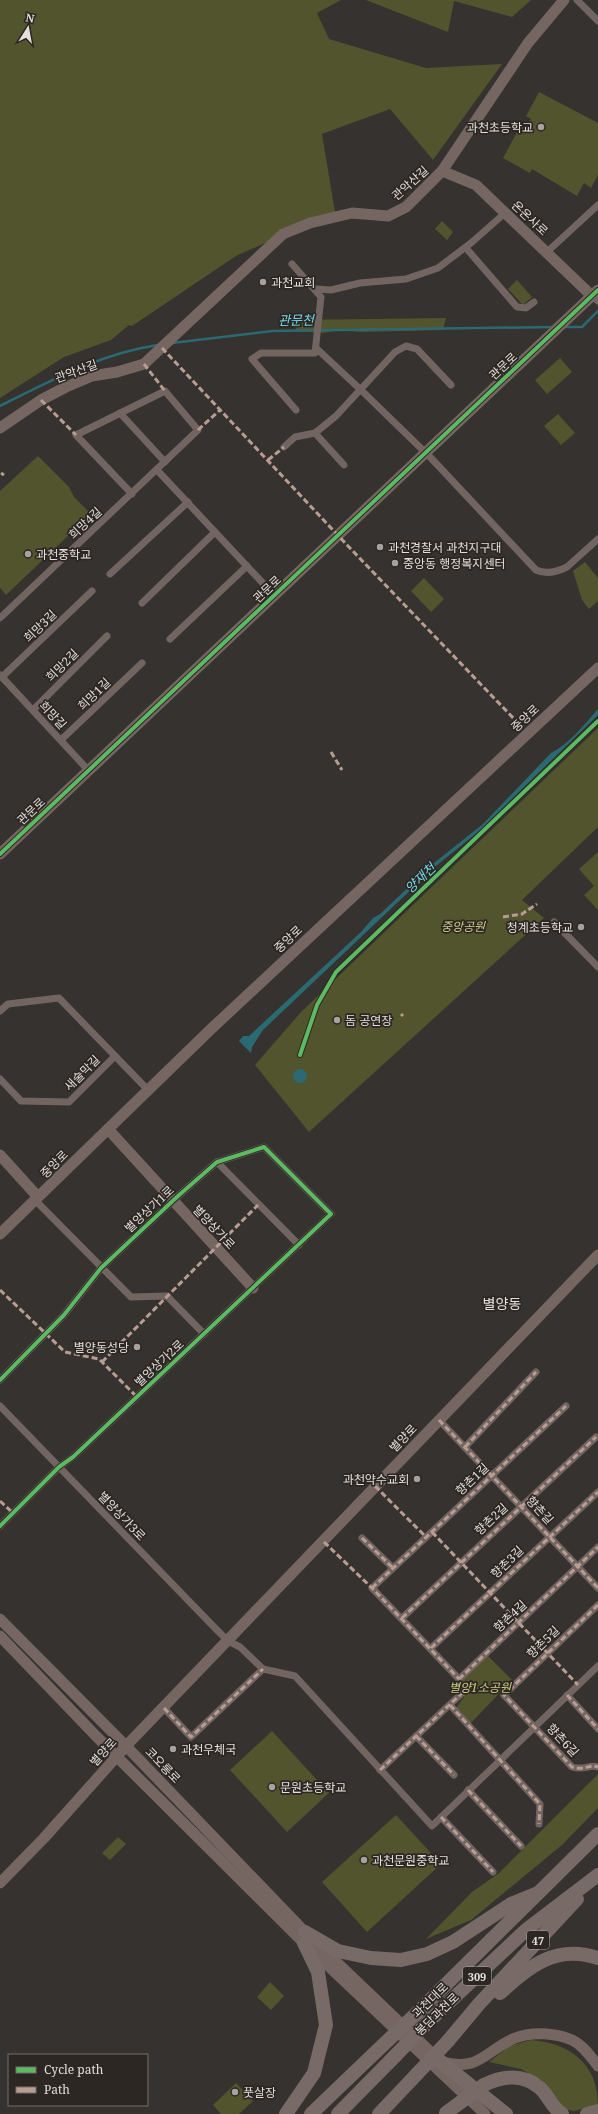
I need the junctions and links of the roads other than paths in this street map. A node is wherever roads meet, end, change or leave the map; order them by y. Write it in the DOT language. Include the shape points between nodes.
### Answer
graph roads {
  1 [pos="564,0"];
  2 [pos="577,0"];
  3 [pos="598,21"];
  4 [pos="442,171"];
  5 [pos="598,206"];
  6 [pos="505,213"];
  7 [pos="466,248"];
  8 [pos="547,252"];
  9 [pos="292,264"];
  10 [pos="316,289"];
  11 [pos="596,296"];
  12 [pos="534,302"];
  13 [pos="316,348"];
  14 [pos="451,385"];
  15 [pos="361,390"];
  16 [pos="296,410"];
  17 [pos="120,413"];
  18 [pos="0,428"];
  19 [pos="315,433"];
  20 [pos="284,447"];
  21 [pos="424,453"];
  22 [pos="165,462"];
  23 [pos="344,465"];
  24 [pos="157,470"];
  25 [pos="132,494"];
  26 [pos="188,502"];
  27 [pos="215,532"];
  28 [pos="598,539"];
  29 [pos="247,566"];
  30 [pos="110,574"];
  31 [pos="92,591"];
  32 [pos="274,596"];
  33 [pos="142,603"];
  34 [pos="0,618"];
  35 [pos="107,636"];
  36 [pos="170,639"];
  37 [pos="142,663"];
  38 [pos="598,668"];
  39 [pos="1,676"];
  40 [pos="33,710"];
  41 [pos="61,740"];
  42 [pos="89,771"];
  43 [pos="0,854"];
  44 [pos="554,922"];
  45 [pos="598,967"];
  46 [pos="0,1011"];
  47 [pos="115,1056"];
  48 [pos="0,1079"];
  49 [pos="148,1090"];
  50 [pos="108,1129"];
  51 [pos="0,1155"];
  52 [pos="217,1162"];
  53 [pos="37,1199"];
  54 [pos="172,1201"];
  55 [pos="331,1214"];
  56 [pos="0,1234"];
  57 [pos="299,1245"];
  58 [pos="598,1255"];
  59 [pos="101,1268"];
  60 [pos="252,1288"];
  61 [pos="204,1334"];
  62 [pos="536,1372"];
  63 [pos="0,1380"];
  64 [pos="0,1406"];
  65 [pos="566,1406"];
  66 [pos="439,1420"];
  67 [pos="596,1437"];
  68 [pos="465,1447"];
  69 [pos="59,1467"];
  70 [pos="492,1476"];
  71 [pos="598,1492"];
  72 [pos="521,1506"];
  73 [pos="0,1526"];
  74 [pos="549,1536"];
  75 [pos="362,1538"];
  76 [pos="598,1547"];
  77 [pos="578,1567"];
  78 [pos="393,1568"];
  79 [pos="598,1588"];
  80 [pos="598,1605"];
  81 [pos="402,1618"];
  82 [pos="0,1619"];
  83 [pos="0,1636"];
  84 [pos="228,1641"];
  85 [pos="431,1648"];
  86 [pos="598,1666"];
  87 [pos="263,1669"];
  88 [pos="459,1679"];
  89 [pos="567,1695"];
  90 [pos="450,1705"];
  91 [pos="164,1708"];
  92 [pos="535,1726"];
  93 [pos="598,1728"];
  94 [pos="416,1736"];
  95 [pos="126,1746"];
  96 [pos="117,1757"];
  97 [pos="501,1759"];
  98 [pos="598,1767"];
  99 [pos="380,1770"];
  100 [pos="454,1775"];
  101 [pos="468,1790"];
  102 [pos="441,1817"];
  103 [pos="539,1824"];
  104 [pos="598,1834"];
  105 [pos="521,1846"];
  106 [pos="493,1872"];
  107 [pos="598,1876"];
  108 [pos="0,1883"];
  109 [pos="538,1893"];
  110 [pos="304,1937"];
  111 [pos="598,1958"];
  112 [pos="448,2041"];
  113 [pos="440,2061"];
  114 [pos="598,2066"];
  115 [pos="387,2109"];
  116 [pos="598,2111"];
  117 [pos="286,2114"];
  118 [pos="311,2114"];
  119 [pos="338,2114"];
  120 [pos="379,2114"];
  121 [pos="445,2114"];
  122 [pos="485,2114"];
  123 [pos="506,2114"];
  124 [pos="562,2114"];
  125 [pos="587,2114"];
  1 -- 4 [label="street, 관악산길" via="528,43"];
  2 -- 3 [label="street"];
  4 -- 6 [label="street, 온온사로" via="476,185"];
  4 -- 18 [label="street, 관악산길" via="406,207 388,216 352,213 310,222 283,234 144,364 92,376 41,400"];
  5 -- 8 [label="street"];
  6 -- 7 [label="street"];
  6 -- 8 [label="street, 온온사로"];
  7 -- 10 [label="street" via="438,268 406,279 360,283 331,290"];
  7 -- 12 [label="street" via="517,307 526,308"];
  8 -- 11 [label="street, 온온사로"];
  9 -- 10 [label="street" via="306,282"];
  10 -- 13 [label="street" via="321,297"];
  11 -- 21 [label="street, 관문로" via="570,317"];
  13 -- 15 [label="street"];
  13 -- 16 [label="street" via="315,353 261,353 252,359"];
  14 -- 15 [label="street" via="417,349 406,346 395,352"];
  15 -- 19 [label="street"];
  15 -- 21 [label="street"];
  17 -- 22 [label="street"];
  17 -- 22 [label="street, 희망4길" via="165,391 198,430"];
  17 -- 25 [label="street, 희망4길" via="76,435"];
  19 -- 20 [label="street" via="295,437"];
  19 -- 23 [label="street"];
  21 -- 28 [label="street" via="536,570 546,573 567,567"];
  21 -- 32 [label="street, 관문로"];
  22 -- 24 [label="street, 희망4길"];
  24 -- 25 [label="street, 희망4길"];
  24 -- 26 [label="street"];
  25 -- 34 [label="street, 희망4길"];
  26 -- 27 [label="street"];
  26 -- 30 [label="street"];
  27 -- 29 [label="street"];
  27 -- 33 [label="street"];
  29 -- 32 [label="street"];
  29 -- 36 [label="street"];
  31 -- 39 [label="street, 희망3길"];
  32 -- 42 [label="street, 관문로"];
  35 -- 40 [label="street, 희망2길"];
  37 -- 41 [label="street, 희망1길"];
  38 -- 49 [label="street, 중앙로"];
  39 -- 40 [label="street, 희망길"];
  40 -- 41 [label="street, 희망길"];
  41 -- 42 [label="street, 희망길"];
  42 -- 43 [label="street, 관문로"];
  44 -- 45 [label="street"];
  46 -- 47 [label="street, 새술막길" via="8,1004 59,998"];
  47 -- 48 [label="street, 새술막길" via="69,1102 21,1101"];
  47 -- 49 [label="street, 새술막길"];
  49 -- 50 [label="street, 중앙로"];
  50 -- 53 [label="street, 중앙로"];
  50 -- 54 [label="street, 별양상가로"];
  51 -- 53 [label="street"];
  52 -- 54 [label="street, 별양상가1로"];
  52 -- 55 [label="street, 별양상가1로" via="264,1147"];
  52 -- 57 [label="street"];
  53 -- 56 [label="street, 중앙로"];
  53 -- 59 [label="street"];
  54 -- 59 [label="street, 별양상가1로"];
  54 -- 60 [label="street, 별양상가로"];
  55 -- 57 [label="street, 별양상가2로"];
  57 -- 60 [label="street, 별양상가2로"];
  58 -- 66 [label="street, 별양로"];
  59 -- 61 [label="street" via="131,1297 167,1296"];
  59 -- 63 [label="street, 별양상가1로" via="64,1315"];
  60 -- 61 [label="street, 별양상가2로"];
  61 -- 69 [label="street, 별양상가2로" via="73,1457"];
  62 -- 68 [label="street"];
  64 -- 69 [label="street, 별양상가3로"];
  65 -- 70 [label="street, 향촌1길"];
  66 -- 68 [label="street, 향촌길"];
  66 -- 84 [label="street, 별양로"];
  67 -- 72 [label="street, 향촌2길"];
  68 -- 70 [label="street, 향촌길"];
  69 -- 73 [label="street, 별양상가2로"];
  69 -- 84 [label="street, 별양상가3로"];
  70 -- 72 [label="street, 향촌길"];
  70 -- 78 [label="street, 향촌1길"];
  71 -- 74 [label="street, 향촌3길"];
  72 -- 74 [label="street, 향촌길"];
  72 -- 81 [label="street, 향촌2길"];
  74 -- 77 [label="street, 향촌길"];
  74 -- 85 [label="street, 향촌3길"];
  75 -- 78 [label="street"];
  76 -- 77 [label="street, 향촌4길"];
  77 -- 79 [label="street, 향촌길"];
  77 -- 88 [label="street, 향촌4길"];
  78 -- 81 [label="street, 향촌1길" via="372,1588"];
  80 -- 92 [label="street, 향촌5길" via="504,1695"];
  81 -- 85 [label="street"];
  82 -- 95 [label="street, 코오롱로"];
  83 -- 96 [label="street"];
  84 -- 87 [label="street" via="240,1647"];
  84 -- 91 [label="street, 별양로"];
  85 -- 88 [label="street"];
  86 -- 89 [label="street, 향촌6길"];
  87 -- 91 [label="street" via="191,1737"];
  87 -- 99 [label="street" via="295,1676"];
  88 -- 90 [label="street" via="462,1694"];
  89 -- 92 [label="street, 향촌6길"];
  89 -- 93 [label="street"];
  90 -- 94 [label="street"];
  90 -- 97 [label="street"];
  91 -- 95 [label="street, 별양로"];
  92 -- 97 [label="street, 향촌6길"];
  92 -- 98 [label="street, 향촌6길" via="572,1767 582,1770"];
  94 -- 99 [label="street"];
  94 -- 100 [label="street"];
  95 -- 96 [label="street, 별양로"];
  95 -- 110 [label="street, 코오롱로"];
  96 -- 108 [label="street, 별양로"];
  96 -- 110 [label="street"];
  97 -- 101 [label="street, 향촌6길"];
  97 -- 103 [label="street" via="540,1804"];
  99 -- 102 [label="street, 향촌6길" via="432,1826"];
  101 -- 102 [label="street, 향촌6길"];
  101 -- 105 [label="street"];
  102 -- 106 [label="street"];
  104 -- 109 [label="highway, 과천대로"];
  107 -- 112 [label="highway, 47"];
  107 -- 119 [label="highway, 봉담과천로 / 309, bridge" via="526,1930 428,2022"];
  109 -- 110 [label="highway" via="511,1904 454,1942 427,1954 401,1960 370,1958 338,1951"];
  109 -- 118 [label="highway, 과천대로, bridge"];
  110 -- 113 [label="street"];
  110 -- 117 [label="highway" via="318,1972 326,2025 314,2073"];
  110 -- 122 [label="street"];
  111 -- 112 [label="highway" via="569,1952 544,1959 512,1982"];
  112 -- 115 [label="highway, 47, bridge"];
  113 -- 114 [label="street" via="464,2065 479,2061 515,2038 534,2034 573,2040 588,2052"];
  113 -- 123 [label="highway"];
  115 -- 120 [label="highway, 47"];
  116 -- 125 [label="highway"];
  121 -- 124 [label="highway, bridge" via="484,2085 499,2078 521,2078 531,2082 541,2088 554,2109"];
}
